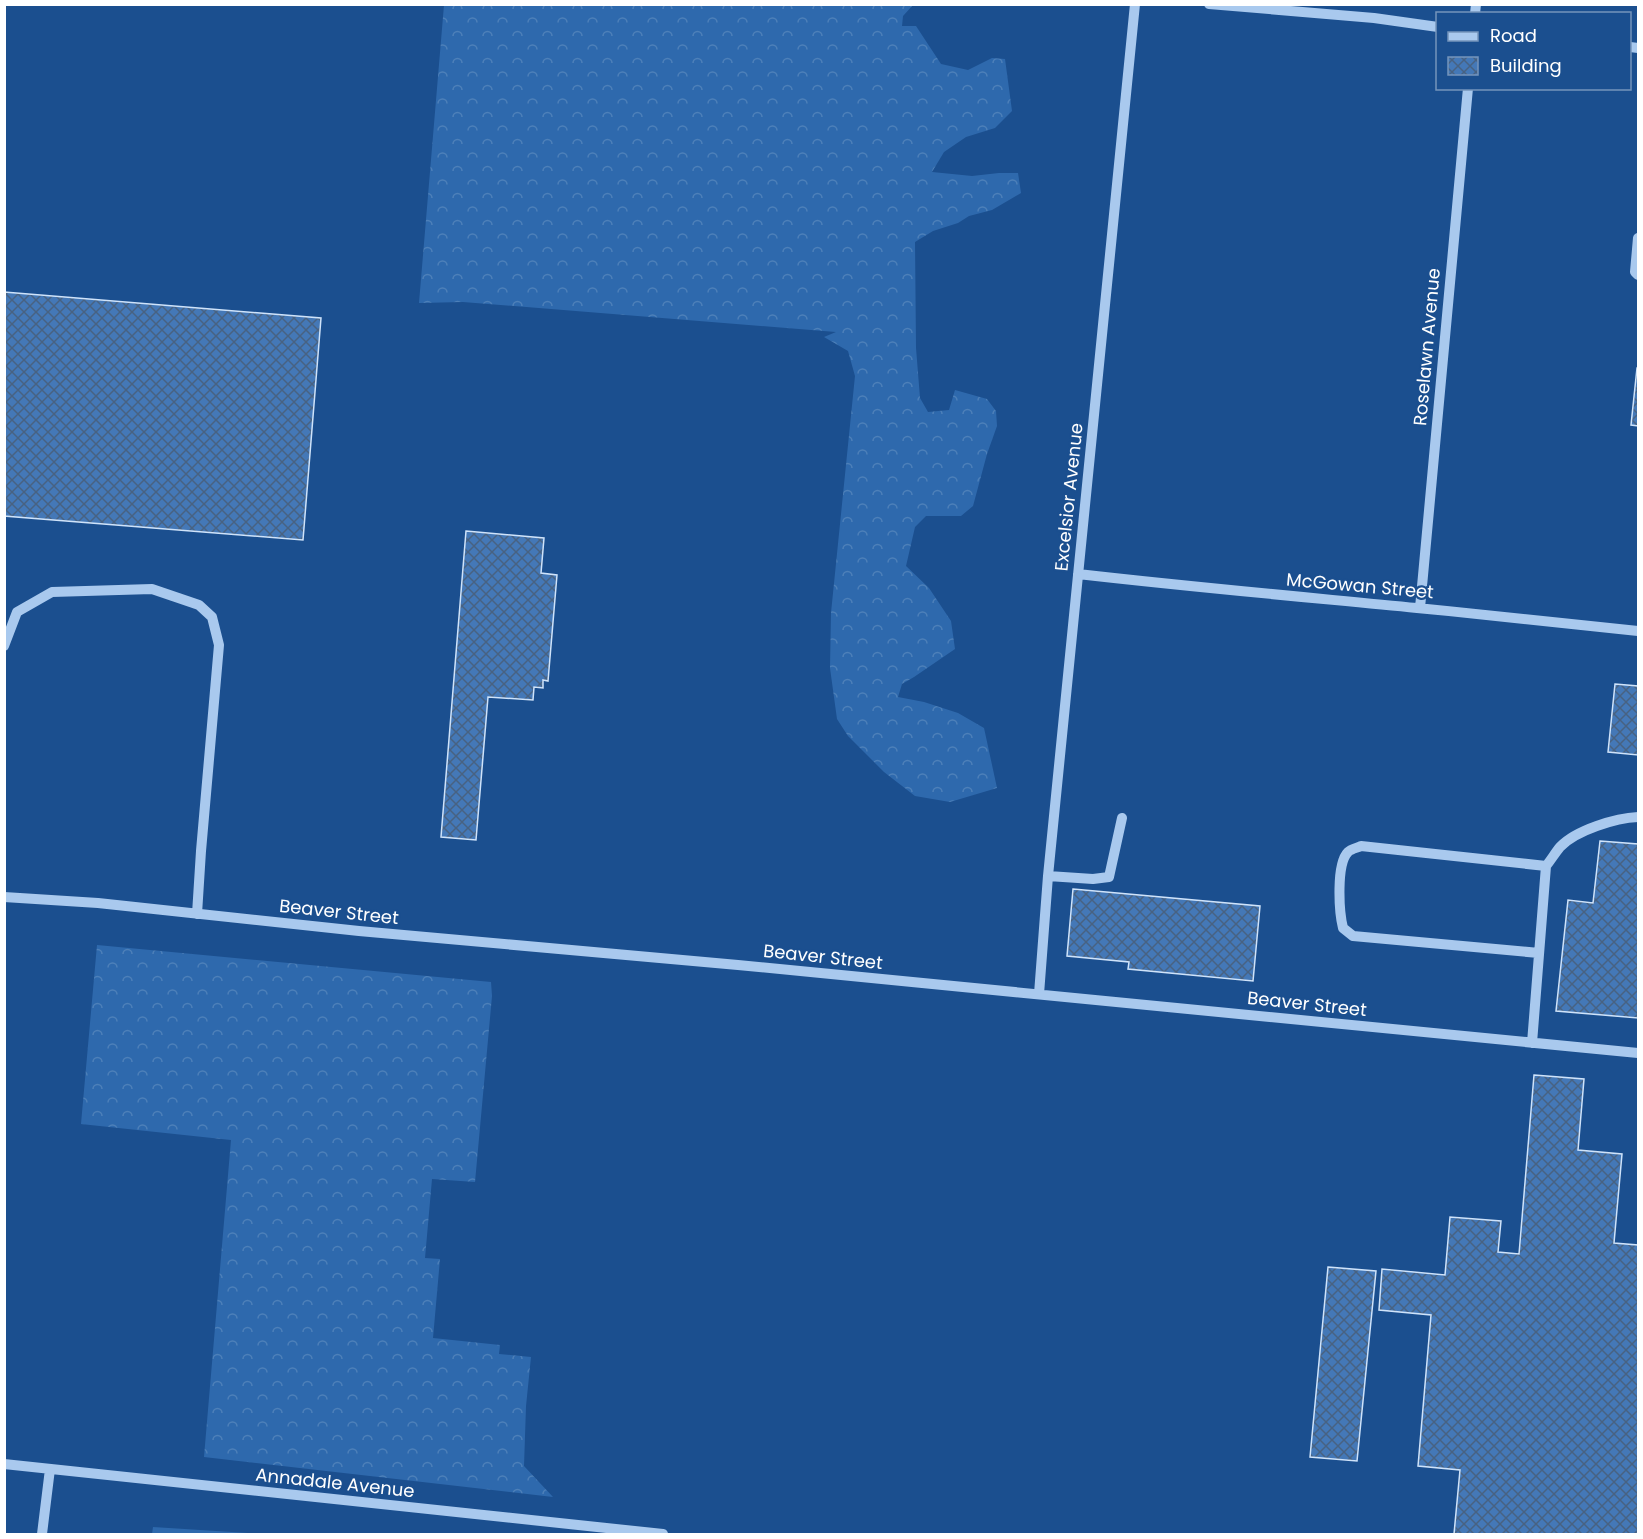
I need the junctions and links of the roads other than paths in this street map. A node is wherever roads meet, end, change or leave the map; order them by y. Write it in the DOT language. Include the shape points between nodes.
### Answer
graph roads {
  1 [pos="1135,4"];
  2 [pos="1209,4"];
  3 [pos="1436,27"];
  4 [pos="1468,90"];
  5 [pos="1638,238"];
  6 [pos="1638,275"];
  7 [pos="1078,574"];
  8 [pos="1420,608"];
  9 [pos="1638,631"];
  10 [pos="4,646"];
  11 [pos="1638,817"];
  12 [pos="1122,818"];
  13 [pos="1546,866"];
  14 [pos="1048,876"];
  15 [pos="4,897"];
  16 [pos="197,914"];
  17 [pos="1539,952"];
  18 [pos="1039,994"];
  19 [pos="1532,1043"];
  20 [pos="1638,1053"];
  21 [pos="4,1464"];
  22 [pos="50,1469"];
  23 [pos="42,1534"];
  24 [pos="663,1534"];
  1 -- 7 [label="street, Excelsior Avenue"];
  2 -- 3 [label="street"];
  4 -- 8 [label="street, Roselawn Avenue"];
  5 -- 6 [label="street"];
  7 -- 8 [label="street, McGowan Street"];
  7 -- 14 [label="street, Excelsior Avenue"];
  8 -- 9 [label="street, McGowan Street"];
  10 -- 16 [label="street" via="17,612 52,592 152,589 199,605 212,617 219,645"];
  11 -- 13 [label="street" via="1582,831 1562,846"];
  12 -- 14 [label="street" via="1109,877"];
  13 -- 17 [label="street"];
  13 -- 17 [label="street" via="1361,846 1349,851 1341,863 1339,913 1343,928 1353,936"];
  14 -- 18 [label="street, Excelsior Avenue"];
  15 -- 16 [label="street, Beaver Street"];
  16 -- 18 [label="street, Beaver Street"];
  17 -- 19 [label="street"];
  18 -- 19 [label="street, Beaver Street"];
  19 -- 20 [label="street, Beaver Street"];
  21 -- 22 [label="street, Annadale Avenue"];
  22 -- 23 [label="street"];
  22 -- 24 [label="street, Annadale Avenue"];
}
